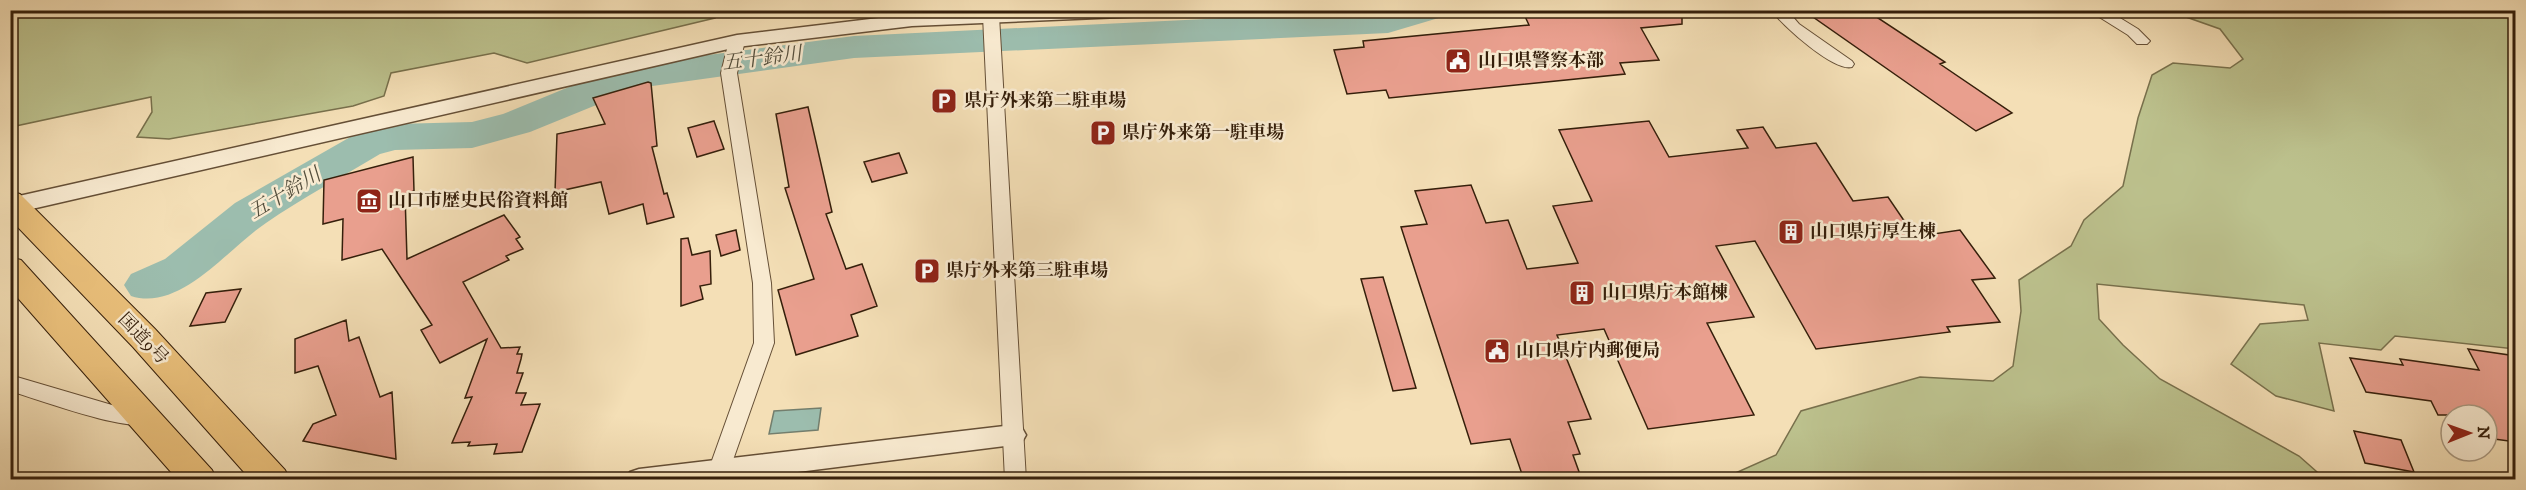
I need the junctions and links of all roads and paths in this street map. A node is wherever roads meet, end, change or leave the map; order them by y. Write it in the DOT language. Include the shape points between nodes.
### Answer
graph roads {
  1 [pos="1145,10"];
  2 [pos="1778,10"];
  3 [pos="2095,10"];
  4 [pos="992,26"];
  5 [pos="2142,41"];
  6 [pos="735,47"];
  7 [pos="1846,64"];
  8 [pos="11,204"];
  9 [pos="10,268"];
  10 [pos="10,383"];
  11 [pos="144,418"];
  12 [pos="1012,435"];
  13 [pos="716,475"];
  14 [pos="200,480"];
  15 [pos="273,480"];
  16 [pos="639,480"];
  17 [pos="1016,480"];
  1 -- 4 [label="street"];
  2 -- 7 [label="street" via="1794,27"];
  3 -- 5 [label="street"];
  4 -- 6 [label="street" via="912,20"];
  4 -- 12 [label="street"];
  6 -- 8 [label="street" via="678,52"];
  6 -- 13 [label="street" via="729,73 762,283 764,343"];
  8 -- 15 [label="highway, 国道9号" via="144,338"];
  9 -- 11 [label="highway"];
  10 -- 11 [label="street" via="112,413"];
  11 -- 14 [label="highway"];
  12 -- 13 [label="street"];
  12 -- 17 [label="street"];
  13 -- 16 [label="street"];
}
